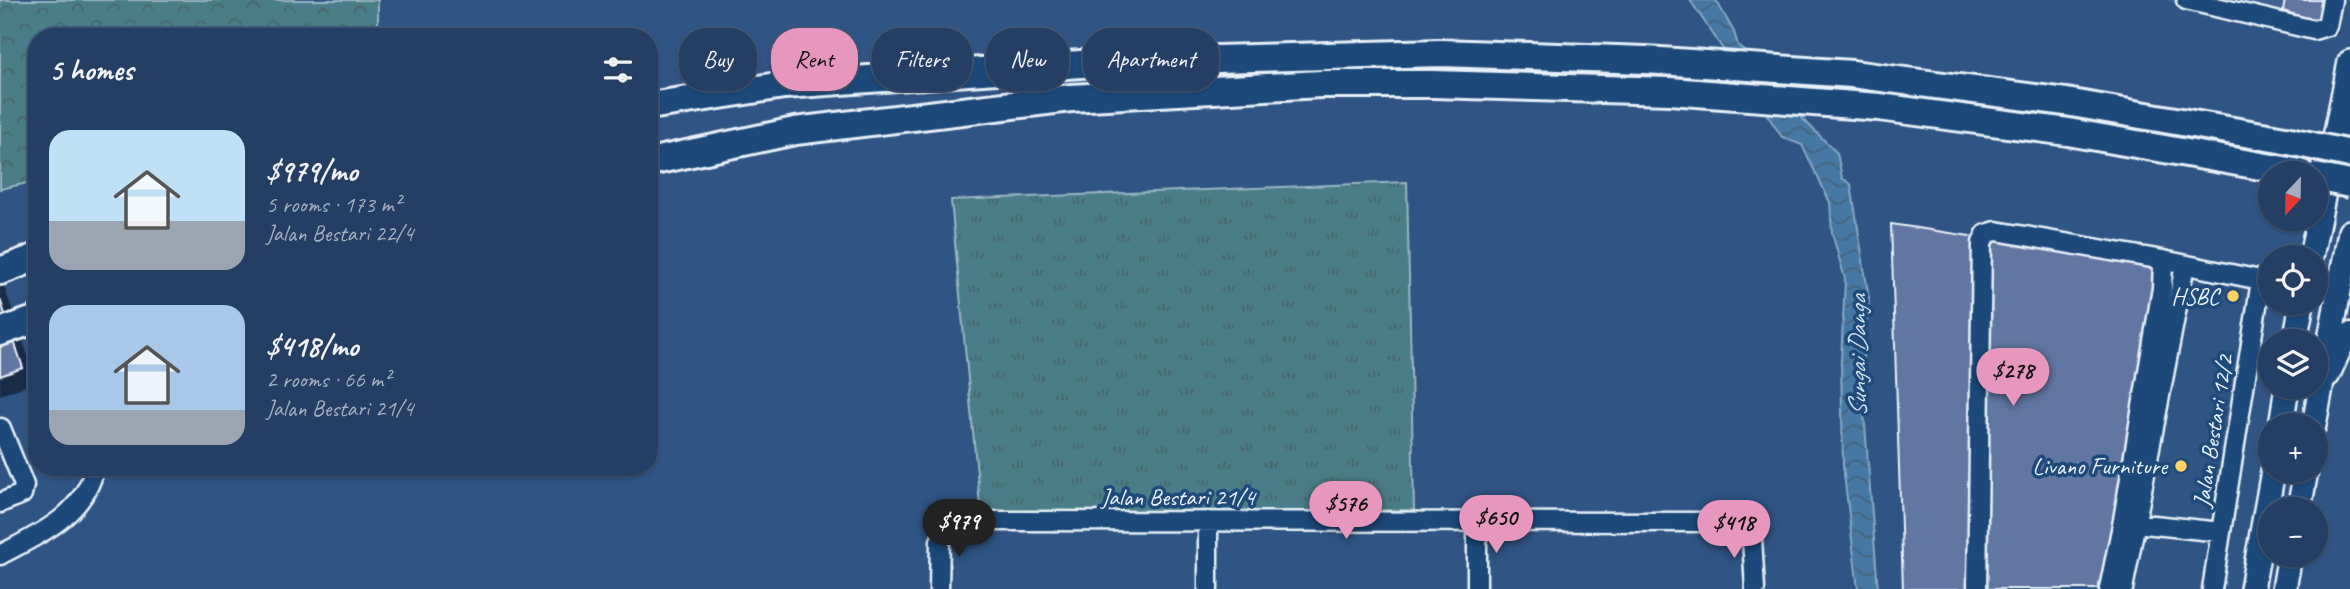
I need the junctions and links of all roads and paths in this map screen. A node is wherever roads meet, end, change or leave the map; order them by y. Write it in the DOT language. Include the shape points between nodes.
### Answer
graph roads {
  1 [pos="2186,0"];
  2 [pos="2332,0"];
  3 [pos="2350,62"];
  4 [pos="658,105"];
  5 [pos="2350,154"];
  6 [pos="658,160"];
  7 [pos="2258,165"];
  8 [pos="2328,180"];
  9 [pos="2350,184"];
  10 [pos="2350,232"];
  11 [pos="2313,245"];
  12 [pos="28,260"];
  13 [pos="2174,262"];
  14 [pos="0,271"];
  15 [pos="2258,279"];
  16 [pos="2260,315"];
  17 [pos="28,322"];
  18 [pos="0,332"];
  19 [pos="2350,332"];
  20 [pos="2319,400"];
  21 [pos="2316,413"];
  22 [pos="1,429"];
  23 [pos="93,476"];
  24 [pos="2271,483"];
  25 [pos="0,503"];
  26 [pos="1208,521"];
  27 [pos="1477,522"];
  28 [pos="2135,523"];
  29 [pos="2221,532"];
  30 [pos="0,555"];
  31 [pos="2288,567"];
  32 [pos="939,589"];
  33 [pos="1208,589"];
  34 [pos="1476,589"];
  35 [pos="1755,589"];
  36 [pos="1977,589"];
  37 [pos="2109,589"];
  38 [pos="2123,589"];
  39 [pos="2211,589"];
  40 [pos="2252,589"];
  41 [pos="2284,589"];
  1 -- 2 [label="street" via="2314,30 2327,26"];
  3 -- 11 [label="main road"];
  4 -- 5 [label="highway, bridge" via="784,85 1109,62 1441,53 1852,74 2066,102"];
  6 -- 7 [label="highway" via="795,131 1071,98 1321,84 1670,91 1879,107 2068,132"];
  8 -- 9 [label="highway, bridge"];
  10 -- 20 [label="main road"];
  12 -- 14 [label="highway"];
  13 -- 15 [label="street"];
  13 -- 28 [label="street"];
  13 -- 36 [label="street" via="1996,231 1983,238"];
  13 -- 37 [label="street" via="2162,288"];
  16 -- 29 [label="street, Jalan Bestari 12/2"];
  17 -- 18 [label="highway"];
  19 -- 20 [label="street"];
  20 -- 21 [label="main road"];
  22 -- 25 [label="street" via="24,485 22,494"];
  23 -- 30 [label="street" via="58,523"];
  24 -- 40 [label="main road"];
  26 -- 27 [label="street, Jalan Bestari 21/4"];
  26 -- 32 [label="street, Jalan Bestari 21/4" via="953,521 940,541"];
  26 -- 33 [label="street"];
  27 -- 34 [label="street"];
  27 -- 35 [label="street, Jalan Bestari 21/4" via="1740,522 1752,538"];
  28 -- 29 [label="street"];
  28 -- 38 [label="street"];
  29 -- 39 [label="street, Jalan Bestari 12/2"];
  31 -- 41 [label="main road"];
}
